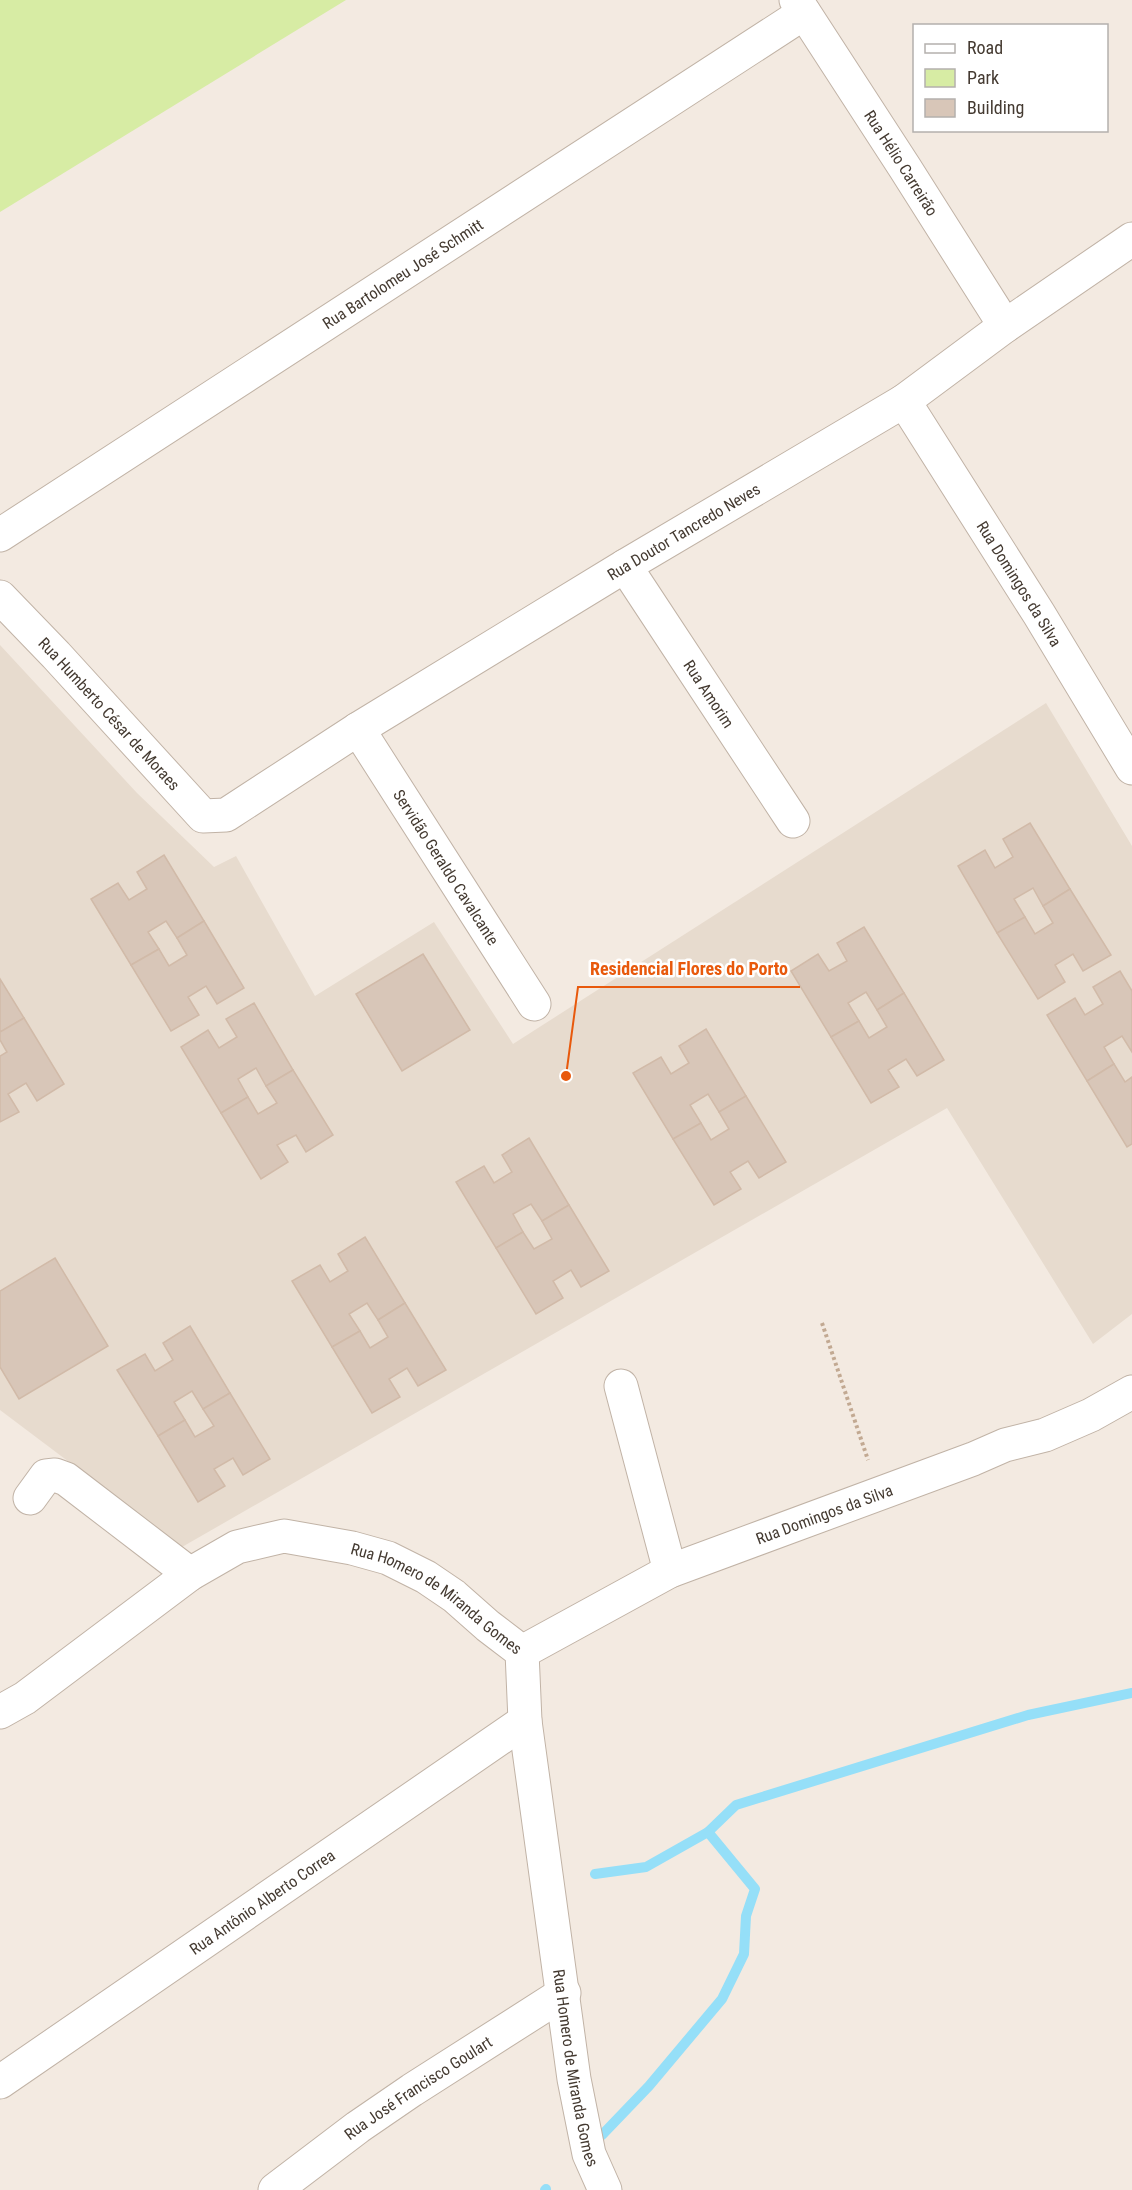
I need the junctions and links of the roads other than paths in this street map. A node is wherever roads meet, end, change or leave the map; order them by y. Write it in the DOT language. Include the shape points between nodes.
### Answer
graph roads {
  1 [pos="800,6"];
  2 [pos="1132,239"];
  3 [pos="1005,326"];
  4 [pos="904,401"];
  5 [pos="0,535"];
  6 [pos="625,566"];
  7 [pos="0,597"];
  8 [pos="358,729"];
  9 [pos="1132,768"];
  10 [pos="226,815"];
  11 [pos="793,821"];
  12 [pos="534,1004"];
  13 [pos="621,1386"];
  14 [pos="1132,1392"];
  15 [pos="30,1498"];
  16 [pos="670,1571"];
  17 [pos="190,1574"];
  18 [pos="522,1652"];
  19 [pos="0,1712"];
  20 [pos="525,1721"];
  21 [pos="564,1993"];
  22 [pos="0,2082"];
  23 [pos="275,2190"];
  24 [pos="605,2190"];
  1 -- 3 [label="street, Rua Hélio Carreirão"];
  1 -- 5 [label="street, Rua Bartolomeu José Schmitt"];
  2 -- 3 [label="street, Rua Doutor Tancredo Neves"];
  3 -- 4 [label="street, Rua Doutor Tancredo Neves"];
  4 -- 6 [label="street, Rua Doutor Tancredo Neves"];
  4 -- 9 [label="street, Rua Domingos da Silva"];
  6 -- 8 [label="street, Rua Doutor Tancredo Neves"];
  6 -- 11 [label="street, Rua Amorim"];
  7 -- 10 [label="street, Rua Humberto César de Moraes" via="203,816"];
  8 -- 10 [label="street, Rua Doutor Tancredo Neves"];
  8 -- 12 [label="street, Servidão Geraldo Cavalcante"];
  13 -- 16 [label="street"];
  14 -- 16 [label="street, Rua Domingos da Silva" via="1045,1435 1005,1444"];
  15 -- 17 [label="street" via="46,1476 55,1474 66,1479"];
  16 -- 18 [label="street, Rua Domingos da Silva"];
  17 -- 18 [label="street, Rua Homero de Miranda Gomes" via="237,1547 284,1536 352,1548 388,1558 426,1577"];
  17 -- 19 [label="street, Rua Homero de Miranda Gomes" via="25,1698"];
  18 -- 20 [label="street, Rua Homero de Miranda Gomes"];
  20 -- 21 [label="street, Rua Homero de Miranda Gomes"];
  20 -- 22 [label="street, Rua Antônio Alberto Correa"];
  21 -- 23 [label="street, Rua José Francisco Goulart" via="412,2090"];
  21 -- 24 [label="street, Rua Homero de Miranda Gomes" via="580,2114 589,2154"];
}
